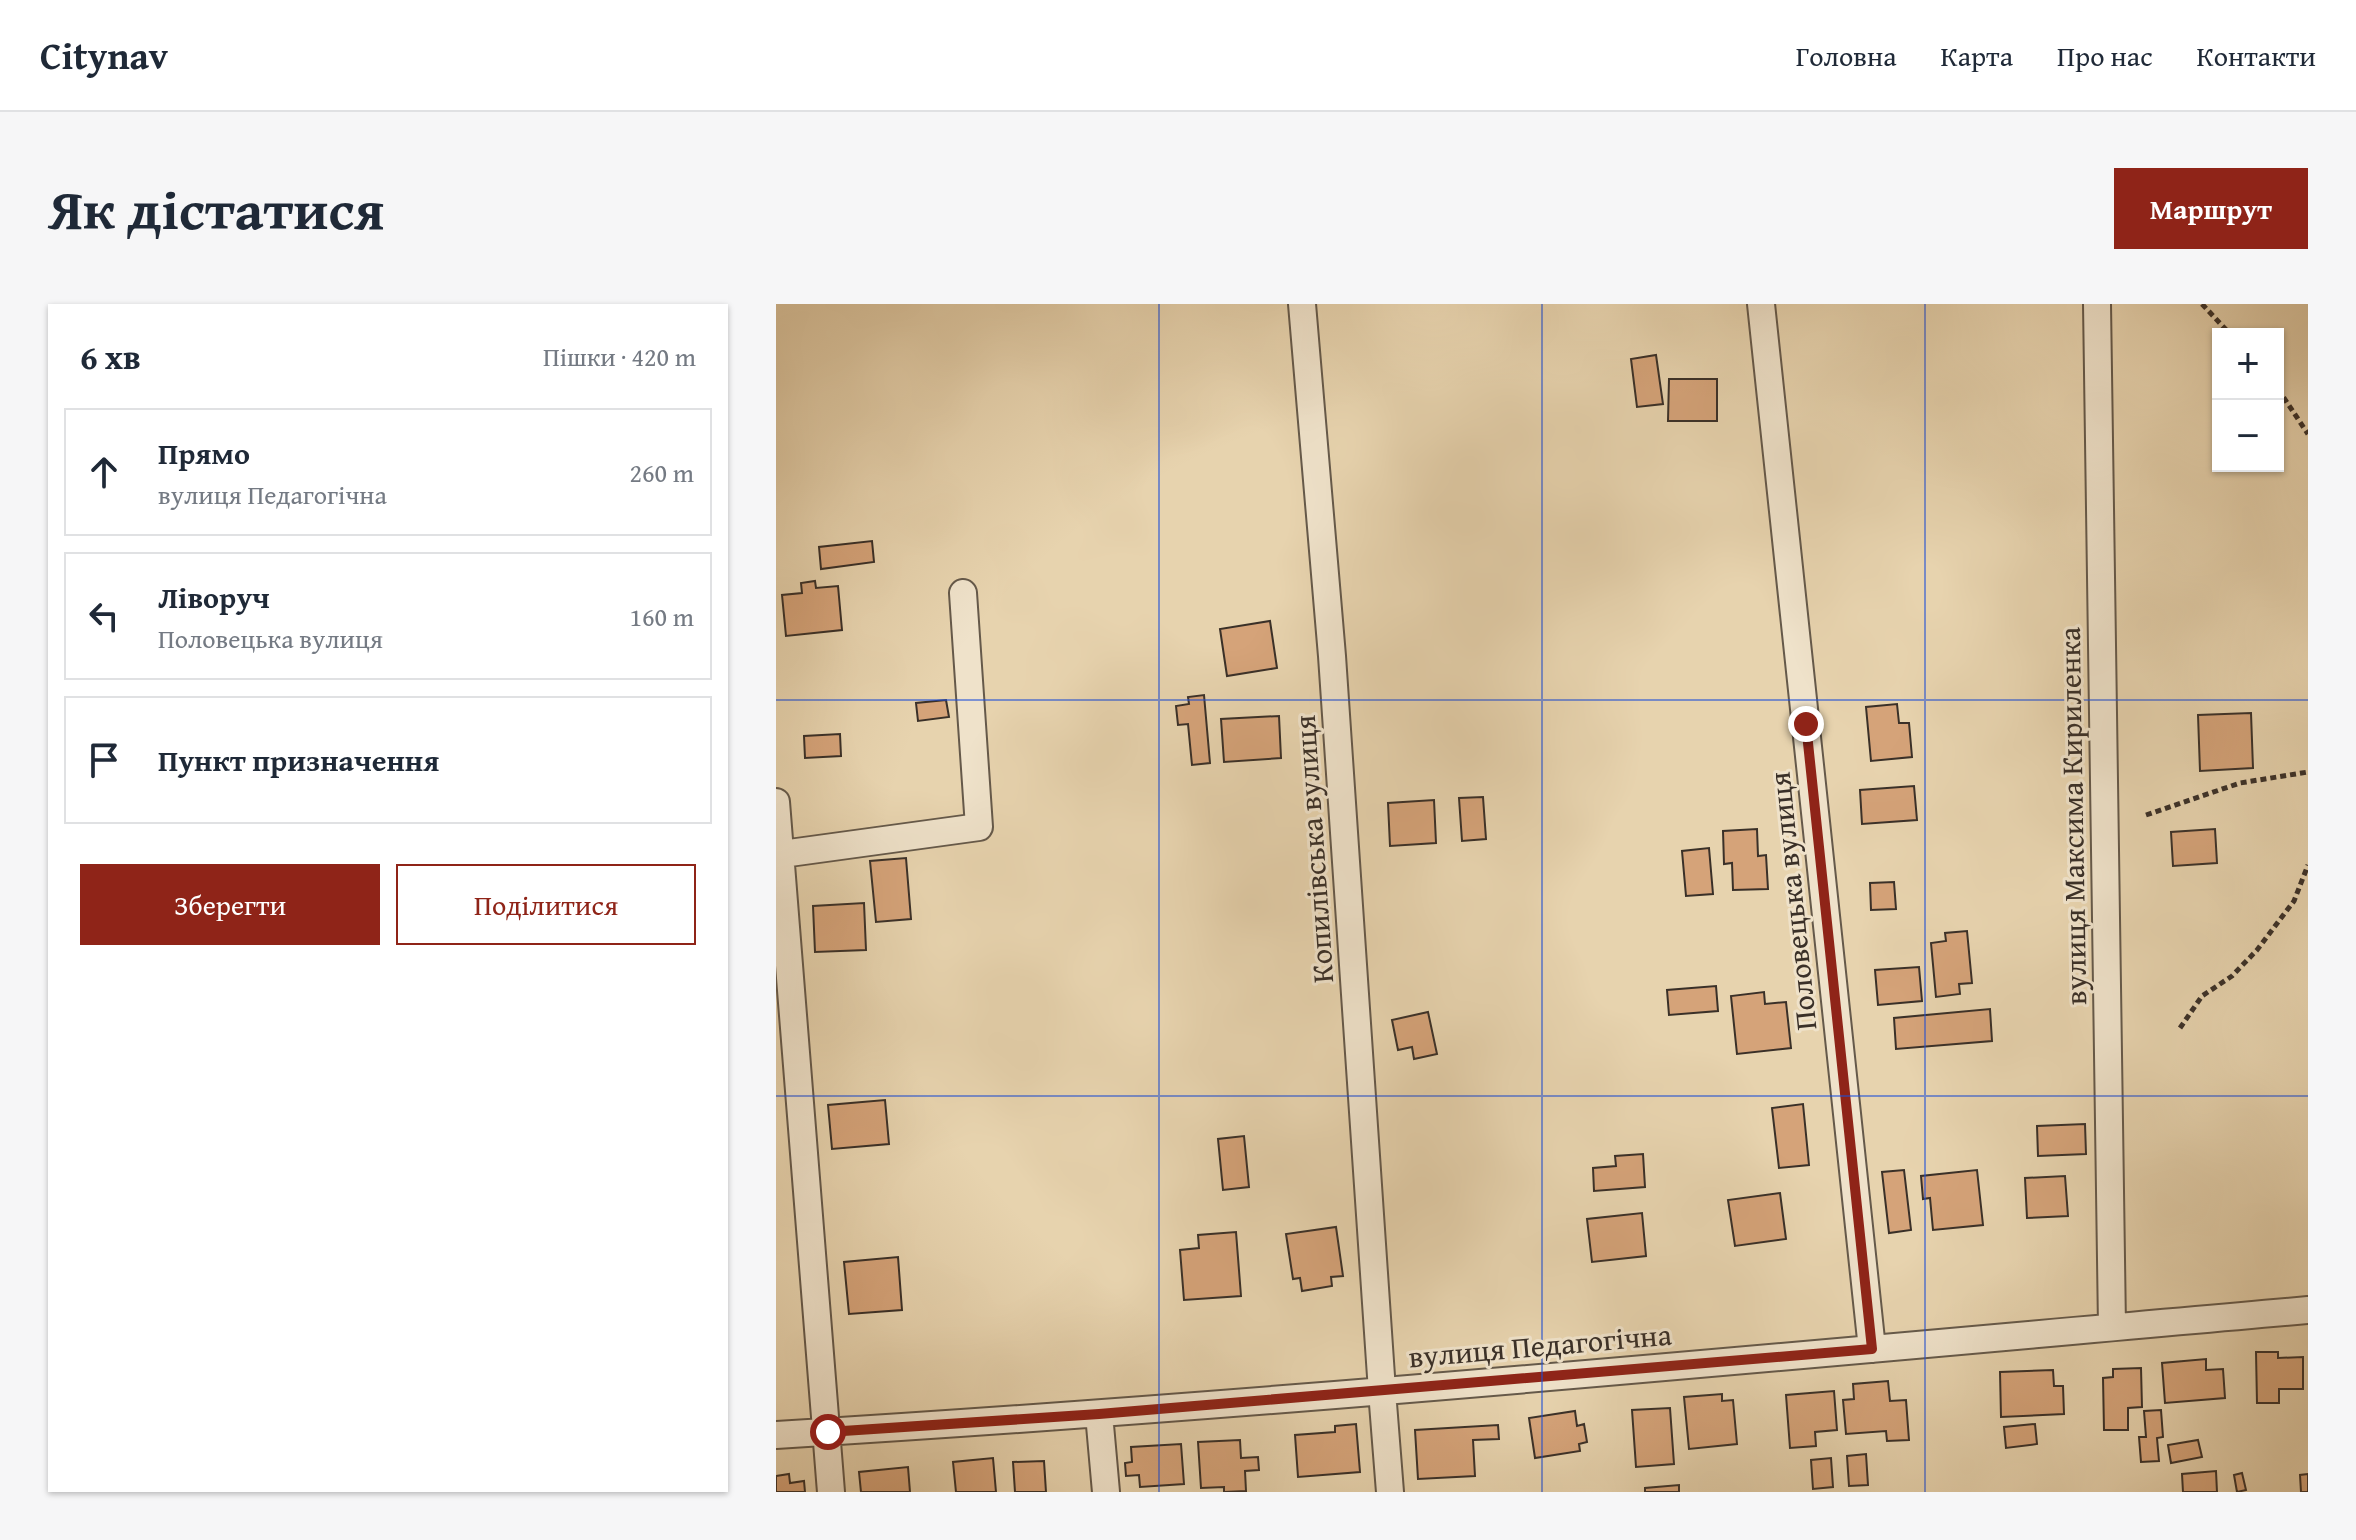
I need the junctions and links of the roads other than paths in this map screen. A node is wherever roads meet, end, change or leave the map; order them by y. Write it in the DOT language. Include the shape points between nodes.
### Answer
graph roads {
  1 [pos="1302,304"];
  2 [pos="1761,304"];
  3 [pos="2097,304"];
  4 [pos="963,593"];
  5 [pos="776,802"];
  6 [pos="782,854"];
  7 [pos="2308,1310"];
  8 [pos="2112,1327"];
  9 [pos="1872,1349"];
  10 [pos="1382,1391"];
  11 [pos="1099,1414"];
  12 [pos="828,1432"];
  13 [pos="776,1435"];
  14 [pos="831,1492"];
  15 [pos="1106,1492"];
  16 [pos="1390,1492"];
  1 -- 10 [label="street, Копилівська вулиця" via="1332,656"];
  2 -- 9 [label="street, Половецька вулиця"];
  3 -- 8 [label="street, вулиця Максима Кириленка"];
  4 -- 6 [label="street" via="979,827"];
  5 -- 6 [label="street"];
  6 -- 12 [label="street"];
  7 -- 8 [label="street, вулиця Педагогічна"];
  8 -- 9 [label="street, вулиця Педагогічна"];
  9 -- 10 [label="street, вулиця Педагогічна"];
  10 -- 11 [label="street, вулиця Педагогічна"];
  10 -- 16 [label="street, Копилівська вулиця"];
  11 -- 12 [label="street, вулиця Педагогічна"];
  11 -- 15 [label="street"];
  12 -- 13 [label="street, вулиця Педагогічна"];
  12 -- 14 [label="street"];
}
